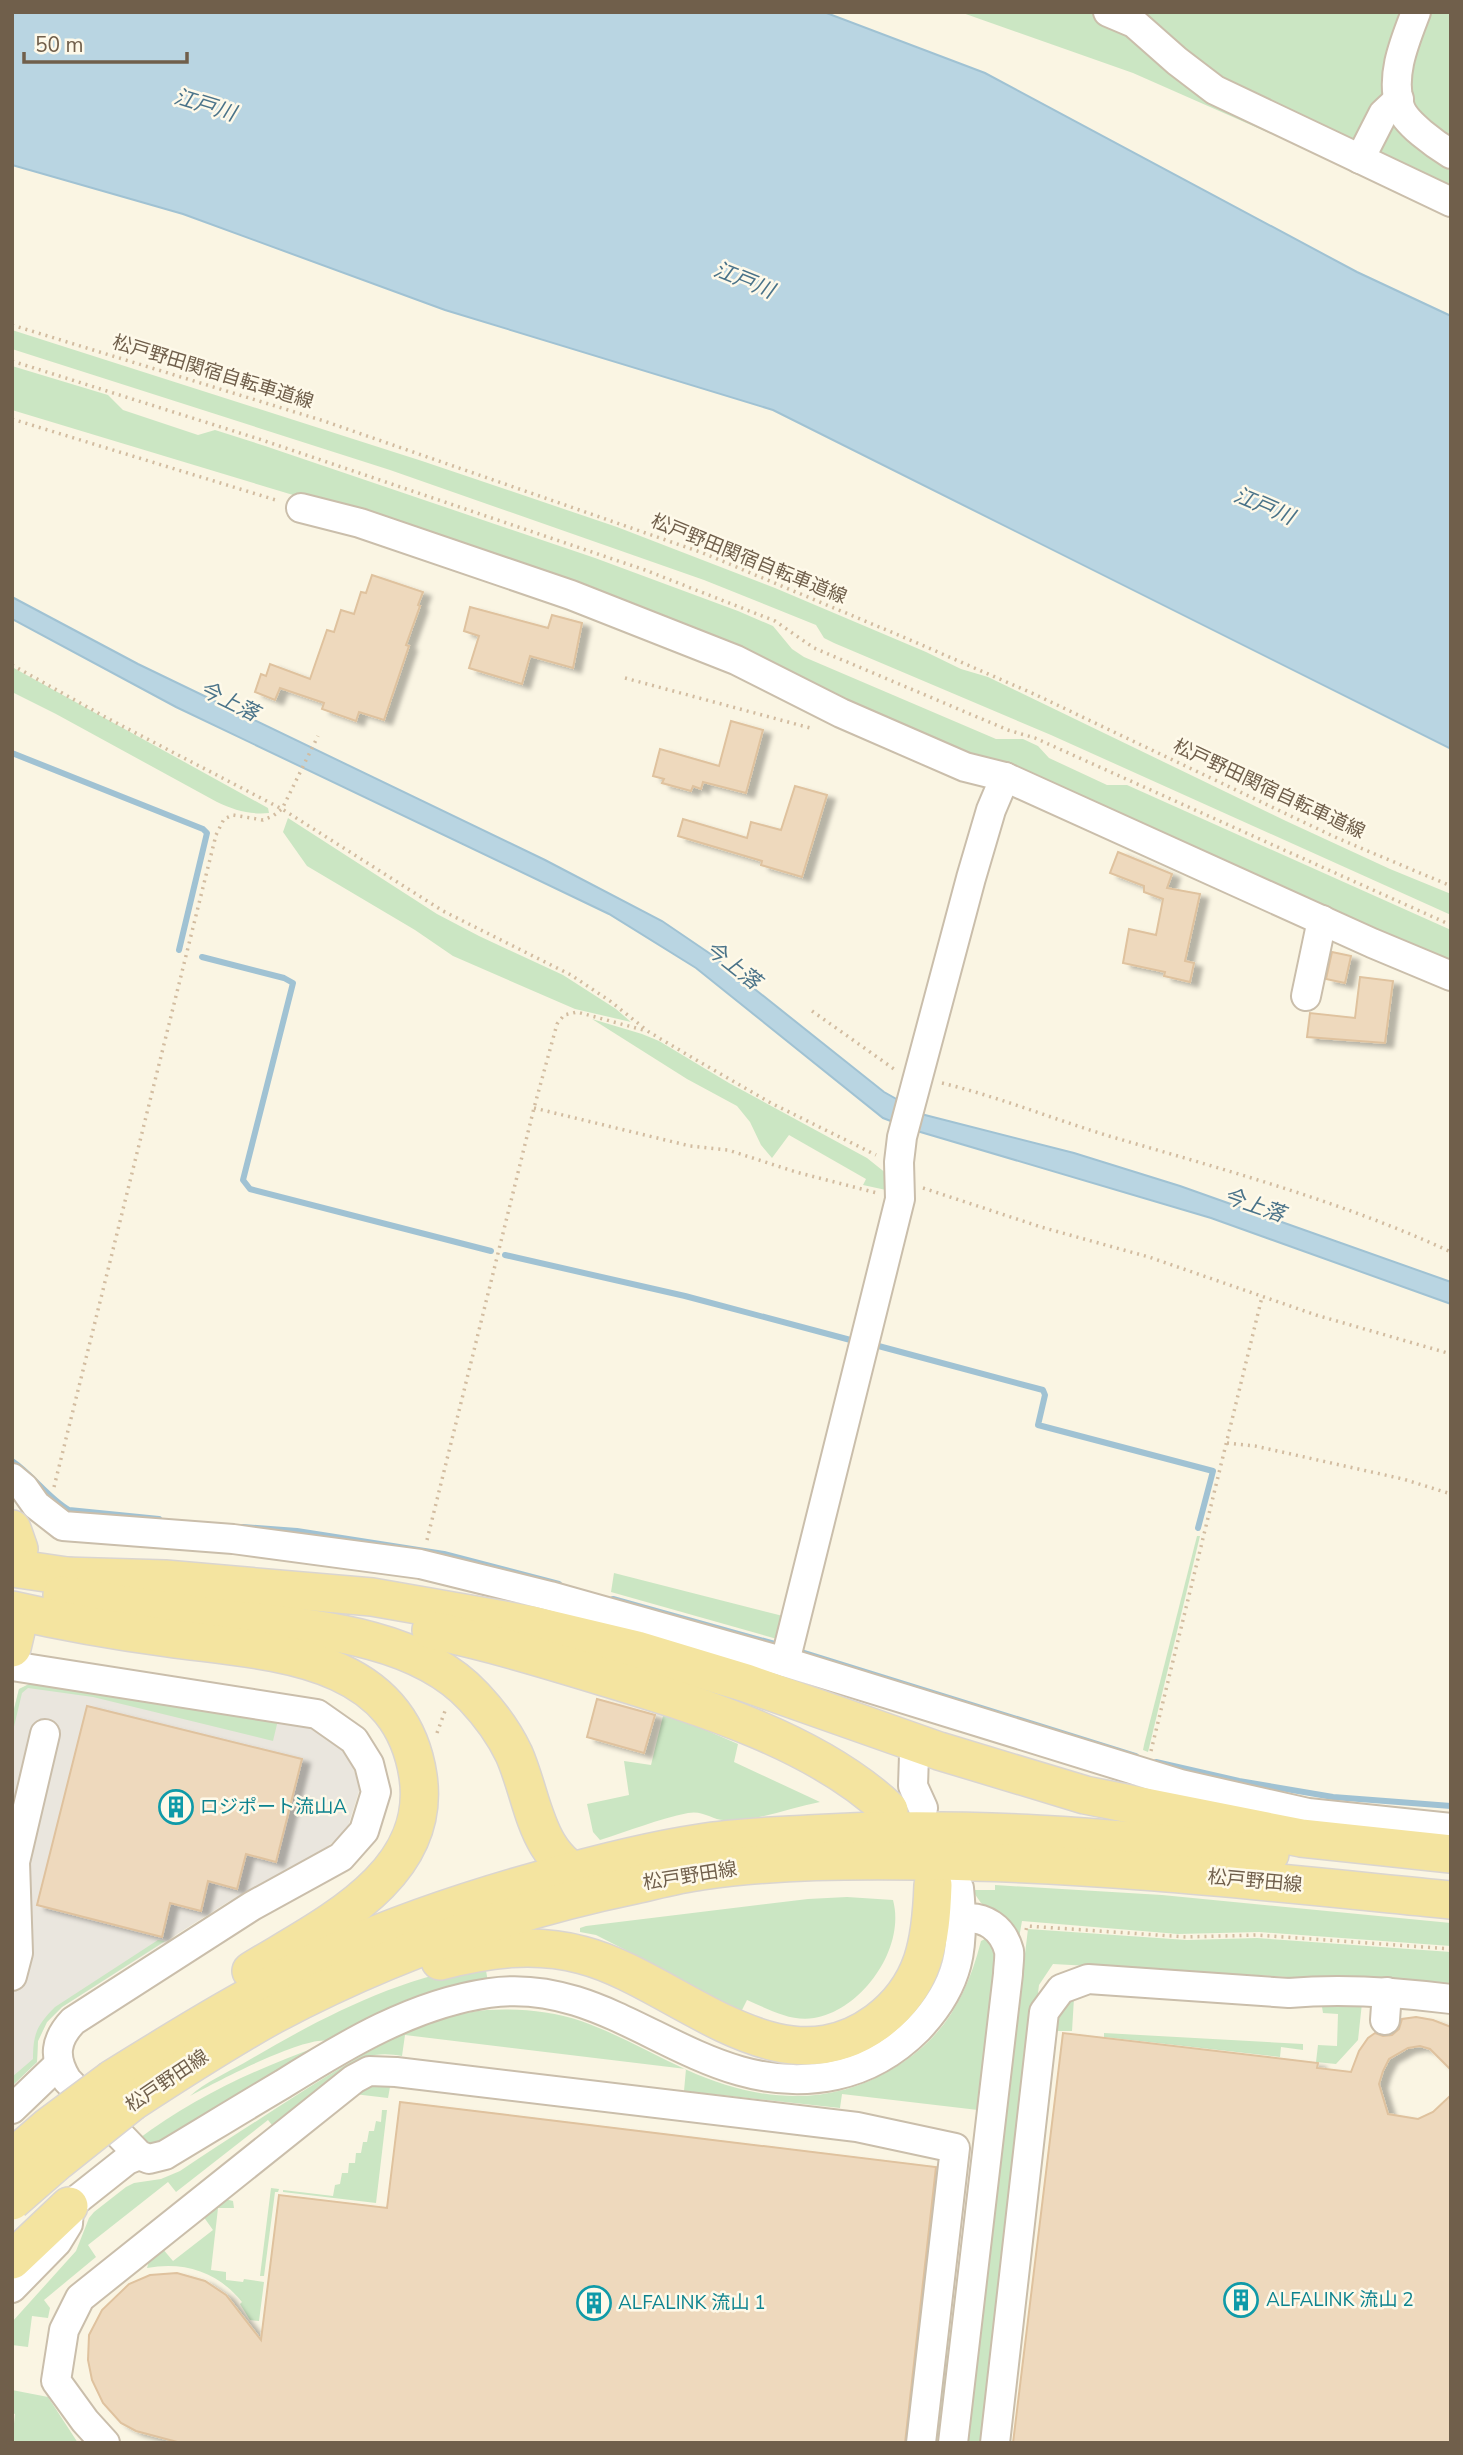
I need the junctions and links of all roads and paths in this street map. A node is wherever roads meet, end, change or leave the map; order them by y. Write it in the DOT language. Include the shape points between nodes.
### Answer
graph roads {
  1 [pos="1108,12"];
  2 [pos="1416,12"];
  3 [pos="1399,99"];
  4 [pos="1451,154"];
  5 [pos="1360,159"];
  6 [pos="1451,202"];
  7 [pos="12,325"];
  8 [pos="12,361"];
  9 [pos="12,419"];
  10 [pos="301,508"];
  11 [pos="12,664"];
  12 [pos="625,678"];
  13 [pos="817,730"];
  14 [pos="318,736"];
  15 [pos="1005,777"];
  16 [pos="282,809"];
  17 [pos="1451,886"];
  18 [pos="1322,920"];
  19 [pos="1451,925"];
  20 [pos="1451,976"];
  21 [pos="1306,996"];
  22 [pos="812,1011"];
  23 [pos="649,1032"];
  24 [pos="915,1087"];
  25 [pos="534,1108"];
  26 [pos="900,1170"];
  27 [pos="1451,1252"];
  28 [pos="1262,1297"];
  29 [pos="1451,1354"];
  30 [pos="1227,1443"];
  31 [pos="12,1478"];
  32 [pos="54,1488"];
  33 [pos="1451,1494"];
  34 [pos="426,1545"];
  35 [pos="15,1549"];
  36 [pos="64,1576"];
  37 [pos="12,1588"];
  38 [pos="13,1639"];
  39 [pos="788,1652"];
  40 [pos="446,1707"];
  41 [pos="923,1731"];
  42 [pos="45,1734"];
  43 [pos="436,1737"];
  44 [pos="1150,1753"];
  45 [pos="906,1809"];
  46 [pos="1451,1828"];
  47 [pos="1451,1854"];
  48 [pos="572,1871"];
  49 [pos="1451,1871"];
  50 [pos="628,1886"];
  51 [pos="946,1886"];
  52 [pos="1451,1900"];
  53 [pos="962,1919"];
  54 [pos="1025,1939"];
  55 [pos="1451,1949"];
  56 [pos="12,1976"];
  57 [pos="1387,1992"];
  58 [pos="1451,1999"];
  59 [pos="1385,2020"];
  60 [pos="58,2065"];
  61 [pos="122,2090"];
  62 [pos="12,2109"];
  63 [pos="139,2155"];
  64 [pos="12,2158"];
  65 [pos="12,2201"];
  66 [pos="69,2206"];
  67 [pos="18,2254"];
  68 [pos="12,2288"];
  69 [pos="105,2443"];
  70 [pos="921,2443"];
  71 [pos="953,2443"];
  72 [pos="995,2443"];
  1 -- 5 [label="street" via="1134,23 1215,90"];
  2 -- 3 [label="street" via="1401,55 1396,86"];
  3 -- 4 [label="street" via="1400,109 1414,126"];
  3 -- 5 [label="street" via="1383,114"];
  5 -- 6 [label="street"];
  7 -- 17 [label="path, 松戸野田関宿自転車道線" via="324,421 703,553 1034,694 1337,838"];
  8 -- 19 [label="path" via="645,570 775,621 814,648 1035,738"];
  9 -- 10 [label="path"];
  10 -- 15 [label="street" via="360,523 571,595 736,660 841,713 965,766"];
  11 -- 16 [label="path"];
  12 -- 13 [label="path"];
  14 -- 16 [label="path"];
  15 -- 18 [label="street"];
  15 -- 24 [label="street" via="971,878"];
  16 -- 23 [label="path" via="443,911 571,975"];
  16 -- 32 [label="path" via="263,820 233,815 224,819 216,835"];
  18 -- 20 [label="street"];
  18 -- 21 [label="street"];
  22 -- 24 [label="path"];
  23 -- 25 [label="path" via="577,1012 564,1015 557,1024"];
  23 -- 26 [label="path"];
  24 -- 26 [label="street"];
  24 -- 27 [label="path" via="974,1091 1313,1197"];
  25 -- 26 [label="path" via="690,1146 728,1150 796,1172"];
  25 -- 34 [label="path"];
  26 -- 28 [label="path" via="1041,1227 1149,1257"];
  26 -- 39 [label="street"];
  28 -- 29 [label="path"];
  28 -- 30 [label="path"];
  30 -- 33 [label="path" via="1389,1476"];
  30 -- 44 [label="path"];
  31 -- 39 [label="street" via="36,1505 63,1525 233,1539 420,1564"];
  35 -- 36 [label="main road"];
  36 -- 45 [label="main road" via="367,1617 522,1652 698,1706 806,1753"];
  36 -- 47 [label="main road" via="165,1579 372,1597 532,1625 662,1657 1085,1795 1301,1838"];
  37 -- 48 [label="main road" via="331,1632 409,1654 472,1695 497,1724 514,1755 535,1822 547,1845"];
  38 -- 60 [label="street" via="317,1714 354,1740 369,1764 376,1792 364,1831 341,1857 252,1906 73,2021 62,2033"];
  38 -- 61 [label="main road" via="119,1631 293,1655 347,1675 372,1691 392,1710 415,1757 417,1818 406,1849 389,1874 334,1920 182,2014"];
  39 -- 41 [label="street"];
  40 -- 43 [label="path"];
  41 -- 45 [label="street"];
  41 -- 46 [label="street" via="1308,1813"];
  42 -- 56 [label="street" via="15,1862 18,1953"];
  48 -- 49 [label="main road, 松戸野田線" via="701,1843 859,1831 1020,1832"];
  48 -- 50 [label="main road" via="596,1882"];
  48 -- 61 [label="main road, 松戸野田線" via="467,1900 339,1951 237,2003"];
  50 -- 52 [label="main road, 松戸野田線" via="702,1871 860,1860 1024,1862"];
  50 -- 61 [label="main road, 松戸野田線" via="492,1922 386,1962 274,2014 194,2061"];
  51 -- 53 [label="street"];
  51 -- 61 [label="main road" via="919,1973 905,1996 864,2032 840,2040 811,2045 765,2040 611,1965 552,1949 518,1948 407,1970 248,2048"];
  53 -- 63 [label="street" via="957,1965 936,2007 894,2050 845,2073 782,2079 741,2072 577,2000 548,1993 491,1993 450,2001 397,2020 339,2049 166,2155 149,2159"];
  53 -- 71 [label="street" via="976,1916 984,1920 1001,1935 1009,1951"];
  54 -- 55 [label="path" via="1027,1926"];
  57 -- 58 [label="street"];
  57 -- 59 [label="street"];
  57 -- 72 [label="street" via="1289,1993 1088,1979 1062,1989 1044,2012"];
  60 -- 62 [label="street"];
  60 -- 63 [label="street"];
  61 -- 64 [label="main road, 松戸野田線, bridge" via="49,2126"];
  61 -- 65 [label="main road, 松戸野田線, bridge" via="58,2161"];
  63 -- 66 [label="street"];
  66 -- 67 [label="main road"];
  66 -- 68 [label="street" via="68,2224 57,2242"];
  69 -- 70 [label="street" via="56,2381 64,2330 80,2298 369,2071 857,2127 956,2148"];
}
